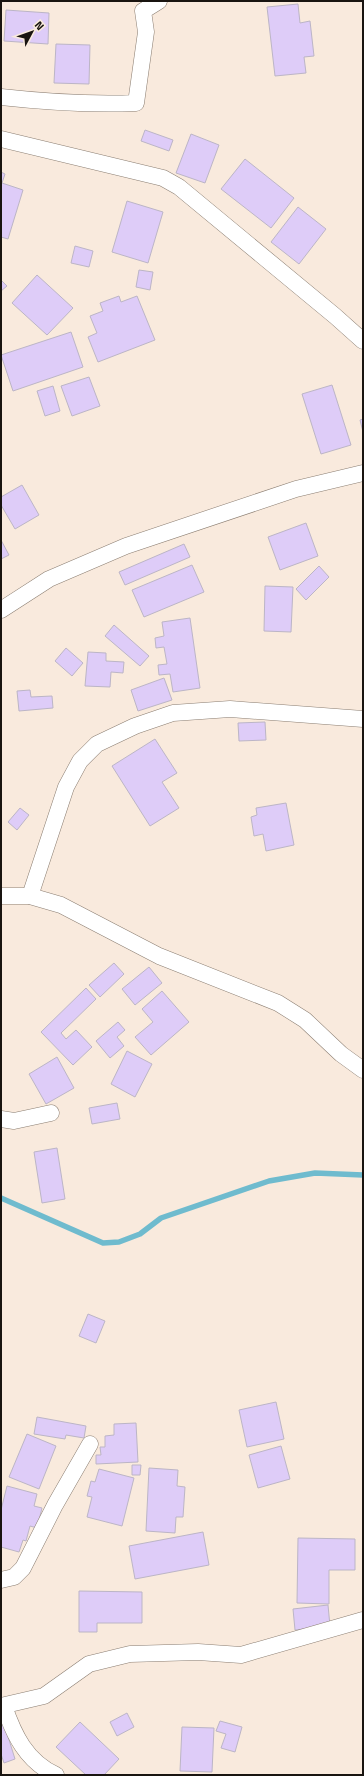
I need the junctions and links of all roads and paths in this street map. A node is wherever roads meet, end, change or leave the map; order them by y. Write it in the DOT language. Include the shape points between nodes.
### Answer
graph roads {
  1 [pos="159,1"];
  2 [pos="1,97"];
  3 [pos="1,139"];
  4 [pos="363,341"];
  5 [pos="363,473"];
  6 [pos="1,610"];
  7 [pos="363,719"];
  8 [pos="1,896"];
  9 [pos="30,896"];
  10 [pos="363,1070"];
  11 [pos="51,1113"];
  12 [pos="1,1119"];
  13 [pos="90,1444"];
  14 [pos="1,1580"];
  15 [pos="363,1620"];
  16 [pos="3,1706"];
  17 [pos="56,1775"];
  1 -- 2 [label="street" via="143,11 146,32 136,103 68,104"];
  3 -- 4 [label="street" via="162,178 179,187"];
  5 -- 6 [label="street" via="296,489 126,546 49,579"];
  7 -- 9 [label="street" via="230,709 173,713 135,726 97,744 80,761 66,787"];
  8 -- 9 [label="street"];
  9 -- 10 [label="street" via="61,905 159,956 278,1003 305,1020 341,1054"];
  11 -- 12 [label="street" via="14,1121"];
  13 -- 14 [label="street" via="55,1504 23,1568 14,1577"];
  15 -- 16 [label="street" via="241,1655 198,1652 130,1654 89,1664 44,1696"];
  16 -- 17 [label="street" via="23,1748 34,1761"];
}
